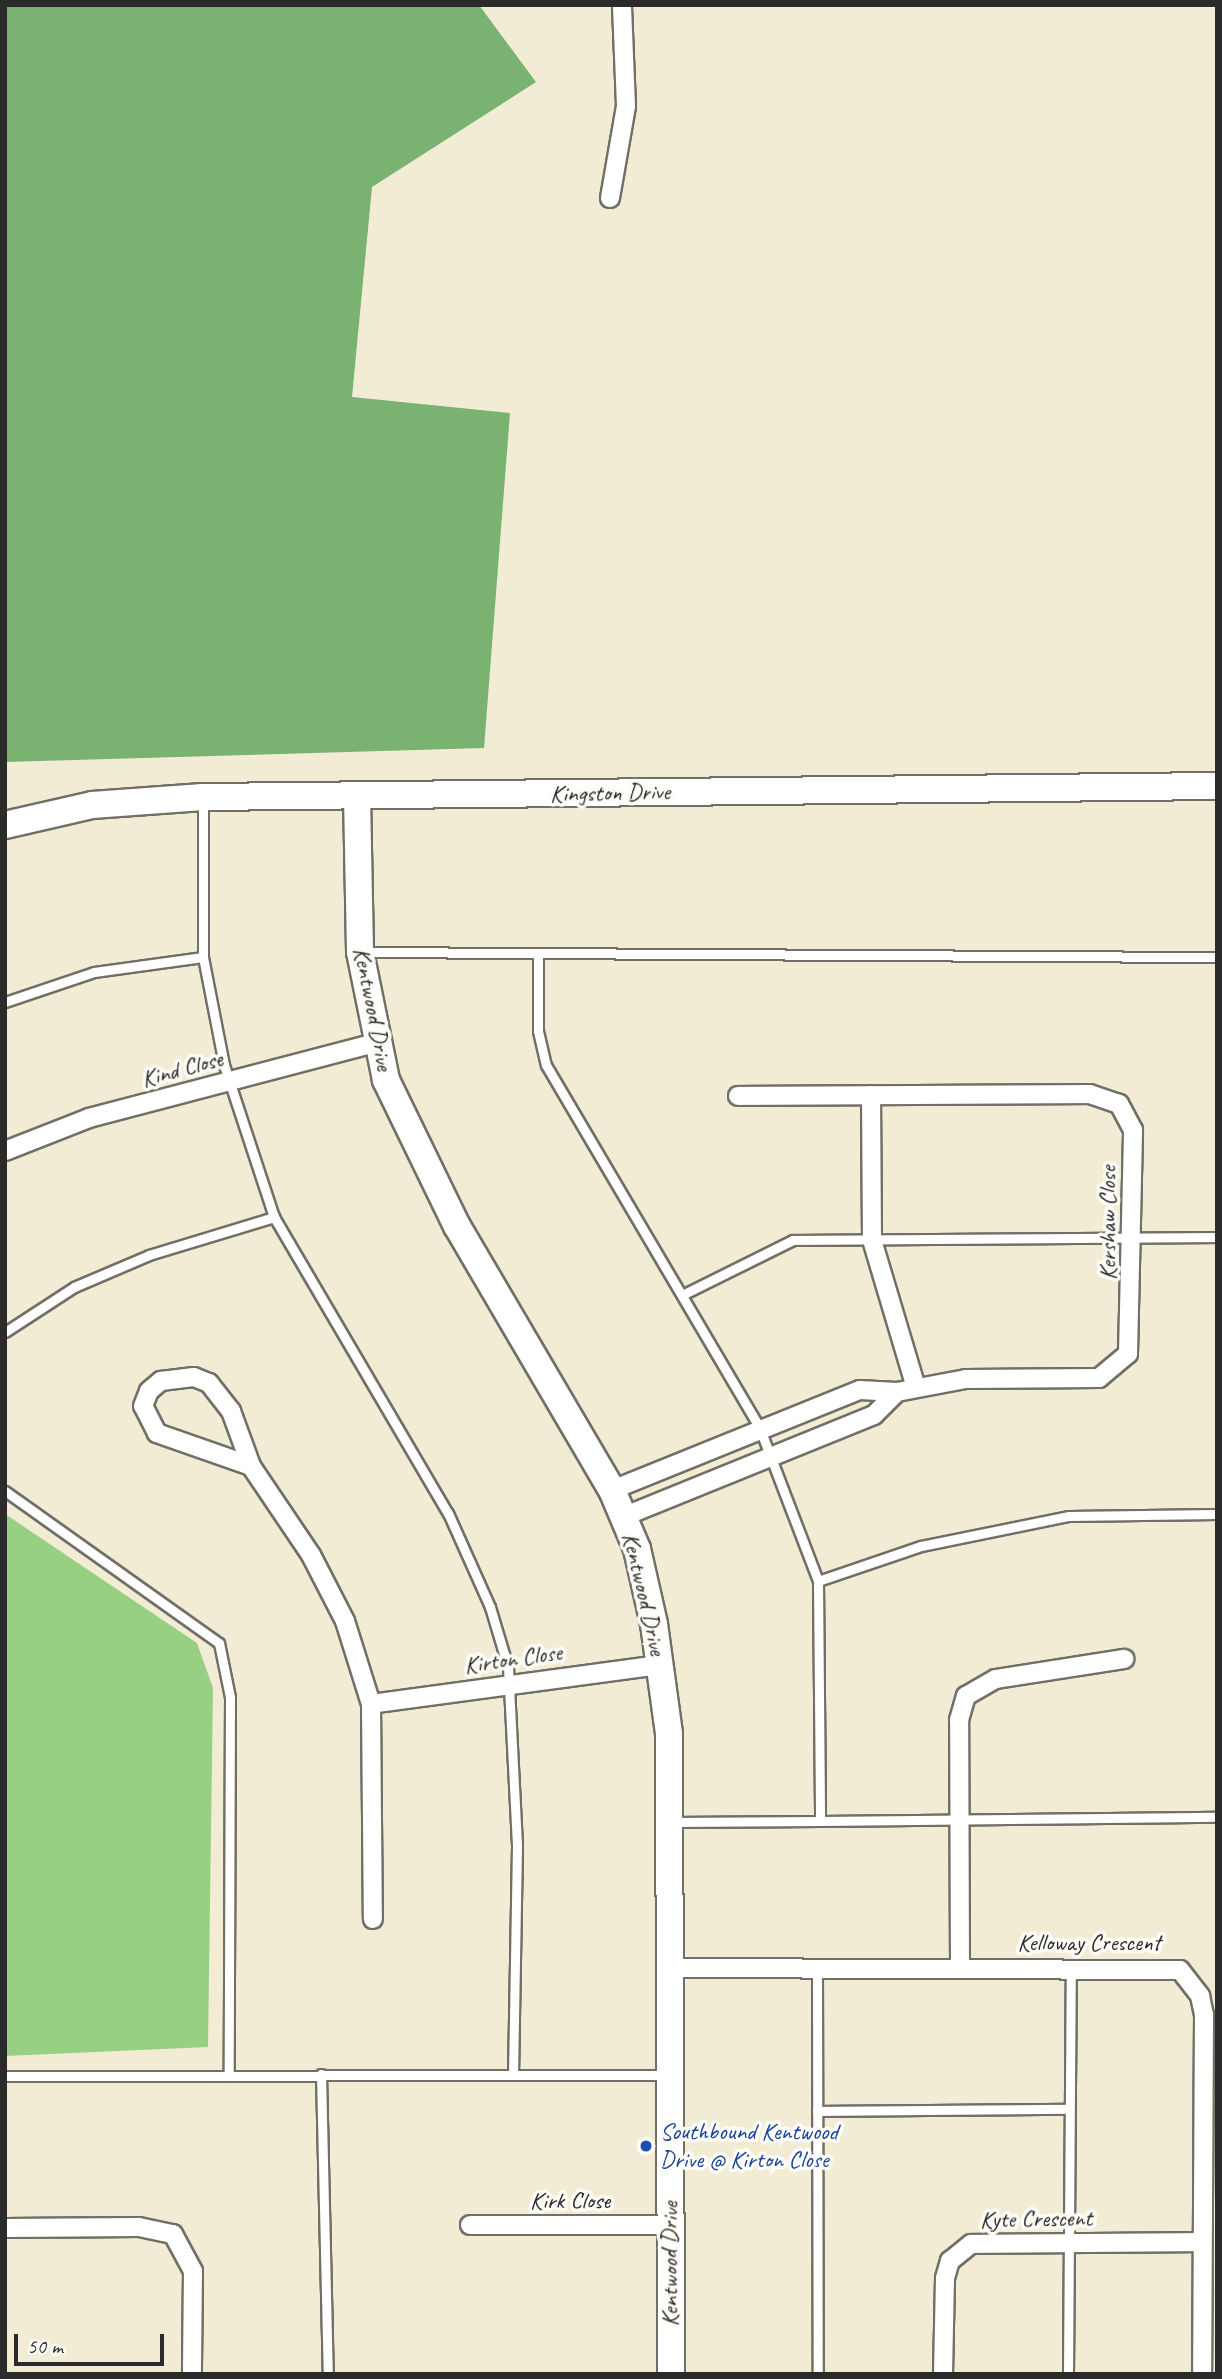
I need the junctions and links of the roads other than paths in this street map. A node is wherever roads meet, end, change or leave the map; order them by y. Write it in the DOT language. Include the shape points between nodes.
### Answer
graph roads {
  1 [pos="622,5"];
  2 [pos="610,198"];
  3 [pos="1217,786"];
  4 [pos="357,795"];
  5 [pos="203,797"];
  6 [pos="5,825"];
  7 [pos="360,952"];
  8 [pos="538,953"];
  9 [pos="203,957"];
  10 [pos="1217,957"];
  11 [pos="5,1002"];
  12 [pos="374,1043"];
  13 [pos="229,1082"];
  14 [pos="871,1095"];
  15 [pos="738,1096"];
  16 [pos="5,1151"];
  17 [pos="274,1217"];
  18 [pos="1132,1237"];
  19 [pos="1217,1237"];
  20 [pos="872,1240"];
  21 [pos="682,1295"];
  22 [pos="5,1332"];
  23 [pos="916,1388"];
  24 [pos="897,1392"];
  25 [pos="760,1429"];
  26 [pos="772,1457"];
  27 [pos="251,1466"];
  28 [pos="612,1490"];
  29 [pos="5,1491"];
  30 [pos="1217,1514"];
  31 [pos="625,1516"];
  32 [pos="818,1581"];
  33 [pos="1124,1659"];
  34 [pos="661,1665"];
  35 [pos="511,1684"];
  36 [pos="371,1704"];
  37 [pos="1217,1817"];
  38 [pos="820,1821"];
  39 [pos="960,1821"];
  40 [pos="669,1822"];
  41 [pos="373,1919"];
  42 [pos="1071,1965"];
  43 [pos="960,1967"];
  44 [pos="669,1968"];
  45 [pos="817,1968"];
  46 [pos="513,2073"];
  47 [pos="321,2074"];
  48 [pos="229,2075"];
  49 [pos="670,2075"];
  50 [pos="5,2076"];
  51 [pos="1068,2109"];
  52 [pos="817,2112"];
  53 [pos="470,2225"];
  54 [pos="670,2225"];
  55 [pos="5,2228"];
  56 [pos="1068,2242"];
  57 [pos="1202,2242"];
  58 [pos="192,2374"];
  59 [pos="328,2374"];
  60 [pos="671,2374"];
  61 [pos="818,2374"];
  62 [pos="943,2374"];
  63 [pos="1068,2374"];
  64 [pos="1202,2374"];
  1 -- 2 [label="street" via="626,106"];
  3 -- 4 [label="street, Kingston Drive"];
  4 -- 5 [label="street, Kingston Drive"];
  4 -- 7 [label="street, Kentwood Drive"];
  5 -- 6 [label="street, Kingston Drive" via="92,805"];
  5 -- 9 [label="lane"];
  7 -- 8 [label="lane"];
  7 -- 12 [label="street, Kentwood Drive"];
  8 -- 10 [label="lane"];
  8 -- 21 [label="lane" via="538,1031 546,1065"];
  9 -- 11 [label="lane" via="94,972"];
  9 -- 13 [label="lane"];
  12 -- 13 [label="street, Kind Close"];
  12 -- 28 [label="street, Kentwood Drive" via="393,1100 451,1214"];
  13 -- 16 [label="street, Kind Close" via="89,1118"];
  13 -- 17 [label="lane"];
  14 -- 15 [label="street"];
  14 -- 18 [label="street, Kershaw Close" via="1106,1096 1119,1104 1133,1130"];
  14 -- 20 [label="street"];
  17 -- 22 [label="lane" via="149,1255 74,1287"];
  17 -- 35 [label="lane" via="449,1513 490,1607"];
  18 -- 19 [label="lane"];
  18 -- 20 [label="lane"];
  18 -- 23 [label="street, Kershaw Close" via="1132,1340 1112,1373"];
  20 -- 21 [label="lane" via="793,1240"];
  20 -- 23 [label="street"];
  21 -- 25 [label="lane"];
  23 -- 24 [label="street, Kershaw Close"];
  24 -- 25 [label="street, Kershaw Close" via="860,1390"];
  24 -- 26 [label="street" via="874,1415"];
  25 -- 26 [label="lane"];
  25 -- 28 [label="street, Kershaw Close"];
  26 -- 31 [label="street"];
  26 -- 32 [label="lane"];
  27 -- 27 [label="street" via="231,1411 209,1383 194,1377 161,1381 149,1391 146,1421 157,1433"];
  27 -- 36 [label="street" via="327,1581"];
  28 -- 31 [label="street, Kentwood Drive"];
  29 -- 48 [label="lane" via="219,1643 230,1697"];
  30 -- 32 [label="lane" via="1069,1516 921,1546"];
  31 -- 34 [label="street, Kentwood Drive"];
  32 -- 38 [label="lane"];
  33 -- 39 [label="street" via="974,1687 959,1720"];
  34 -- 35 [label="street, Kirton Close"];
  34 -- 40 [label="street, Kentwood Drive"];
  35 -- 36 [label="street, Kirton Close"];
  35 -- 46 [label="lane"];
  36 -- 41 [label="street"];
  37 -- 39 [label="lane"];
  38 -- 39 [label="lane"];
  38 -- 40 [label="lane"];
  39 -- 43 [label="street"];
  40 -- 44 [label="street, Kentwood Drive"];
  42 -- 43 [label="street, Kelloway Crescent"];
  42 -- 51 [label="lane"];
  42 -- 57 [label="street, Kelloway Crescent" via="1163,1965 1191,1979 1200,1996"];
  43 -- 45 [label="street, Kelloway Crescent"];
  44 -- 45 [label="street, Kelloway Crescent"];
  44 -- 49 [label="street, Kentwood Drive"];
  45 -- 52 [label="lane"];
  46 -- 47 [label="lane"];
  46 -- 49 [label="lane"];
  47 -- 48 [label="lane"];
  47 -- 59 [label="lane"];
  48 -- 50 [label="lane"];
  49 -- 54 [label="street, Kentwood Drive"];
  51 -- 52 [label="lane"];
  51 -- 56 [label="lane"];
  52 -- 61 [label="lane"];
  53 -- 54 [label="street, Kirk Close"];
  54 -- 60 [label="street, Kentwood Drive"];
  55 -- 58 [label="street" via="139,2227 173,2234 193,2272"];
  56 -- 57 [label="street, Kyte Crescent"];
  56 -- 62 [label="street, Kyte Crescent" via="985,2242 957,2252 945,2278"];
  56 -- 63 [label="lane"];
  57 -- 64 [label="street, Kelloway Crescent"];
}
